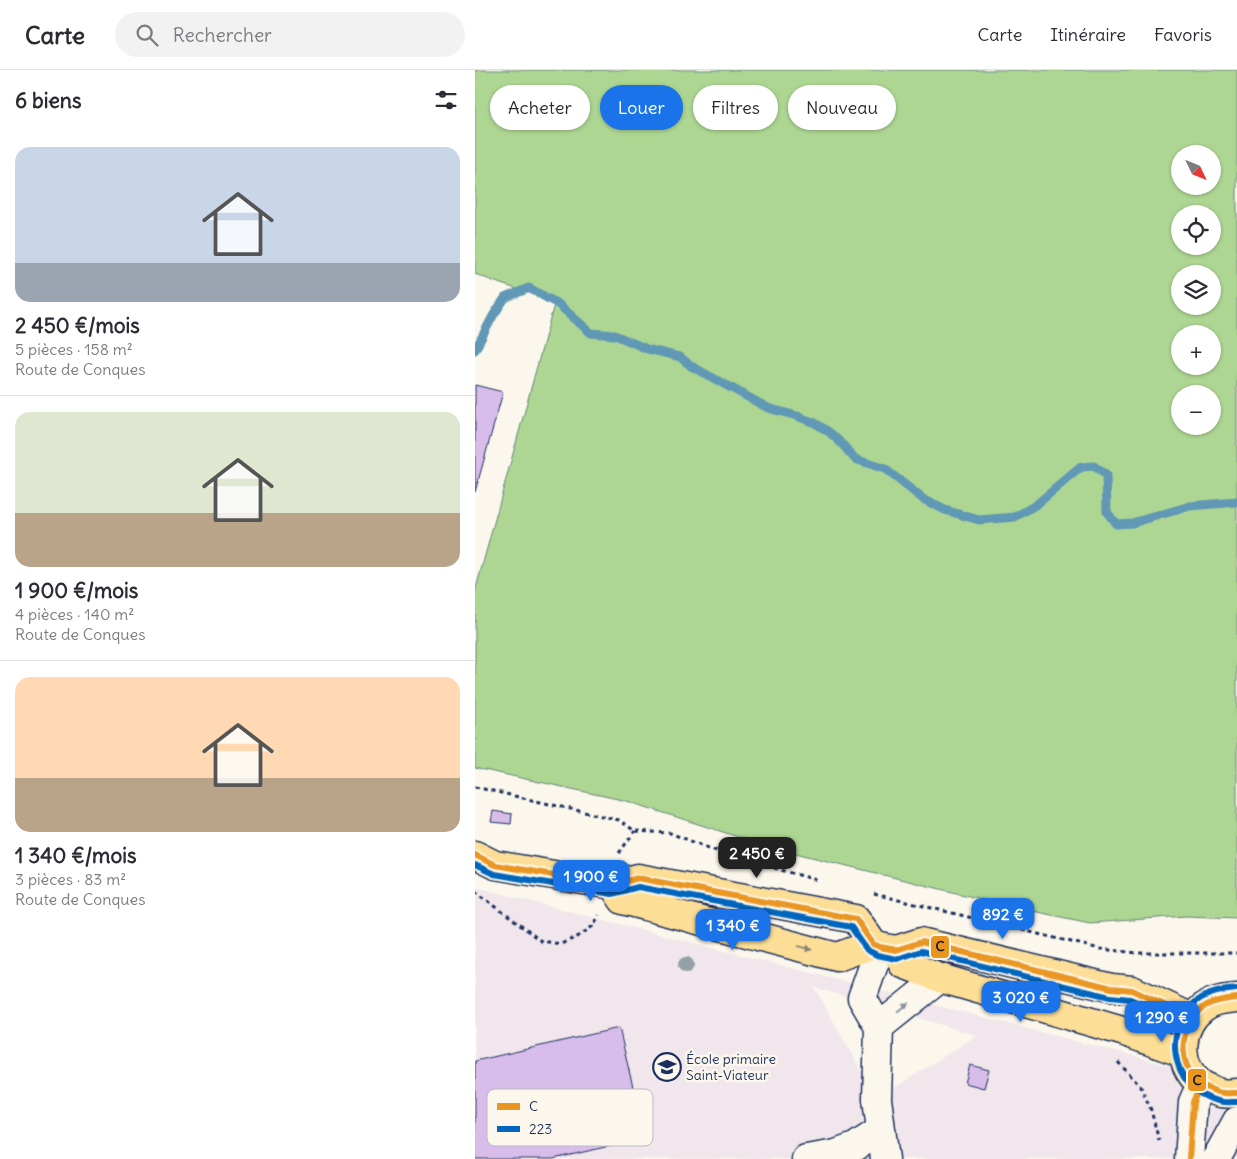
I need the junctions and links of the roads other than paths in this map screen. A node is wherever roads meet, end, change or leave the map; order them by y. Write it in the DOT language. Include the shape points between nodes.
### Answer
graph roads {
  1 [pos="482,863"];
  2 [pos="613,884"];
  3 [pos="883,947"];
  4 [pos="940,978"];
  5 [pos="1237,998"];
  6 [pos="1192,1018"];
  7 [pos="879,1027"];
  8 [pos="1183,1053"];
  9 [pos="1201,1084"];
  10 [pos="1237,1094"];
  11 [pos="1237,1121"];
  12 [pos="881,1130"];
  13 [pos="806,1159"];
  14 [pos="885,1159"];
  15 [pos="1189,1159"];
  16 [pos="1216,1159"];
  1 -- 2 [label="main road"];
  2 -- 3 [label="main road" via="639,878 856,919"];
  2 -- 3 [label="main road, one-way" via="623,900 837,957"];
  3 -- 4 [label="main road" via="903,964"];
  3 -- 6 [label="main road" via="921,942 1112,988 1133,990"];
  3 -- 7 [label="street" via="862,998"];
  7 -- 4 [label="street, one-way"];
  4 -- 8 [label="main road" via="1122,1031"];
  5 -- 6 [label="main road" via="1219,999 1204,1006"];
  6 -- 8 [label="main road" via="1184,1035"];
  7 -- 12 [label="street" via="877,1099"];
  8 -- 9 [label="main road" via="1192,1076"];
  9 -- 10 [label="main road" via="1221,1093"];
  9 -- 15 [label="street" via="1193,1102"];
  11 -- 16 [label="street"];
  12 -- 13 [label="street" via="855,1147"];
  12 -- 14 [label="street"];
}
